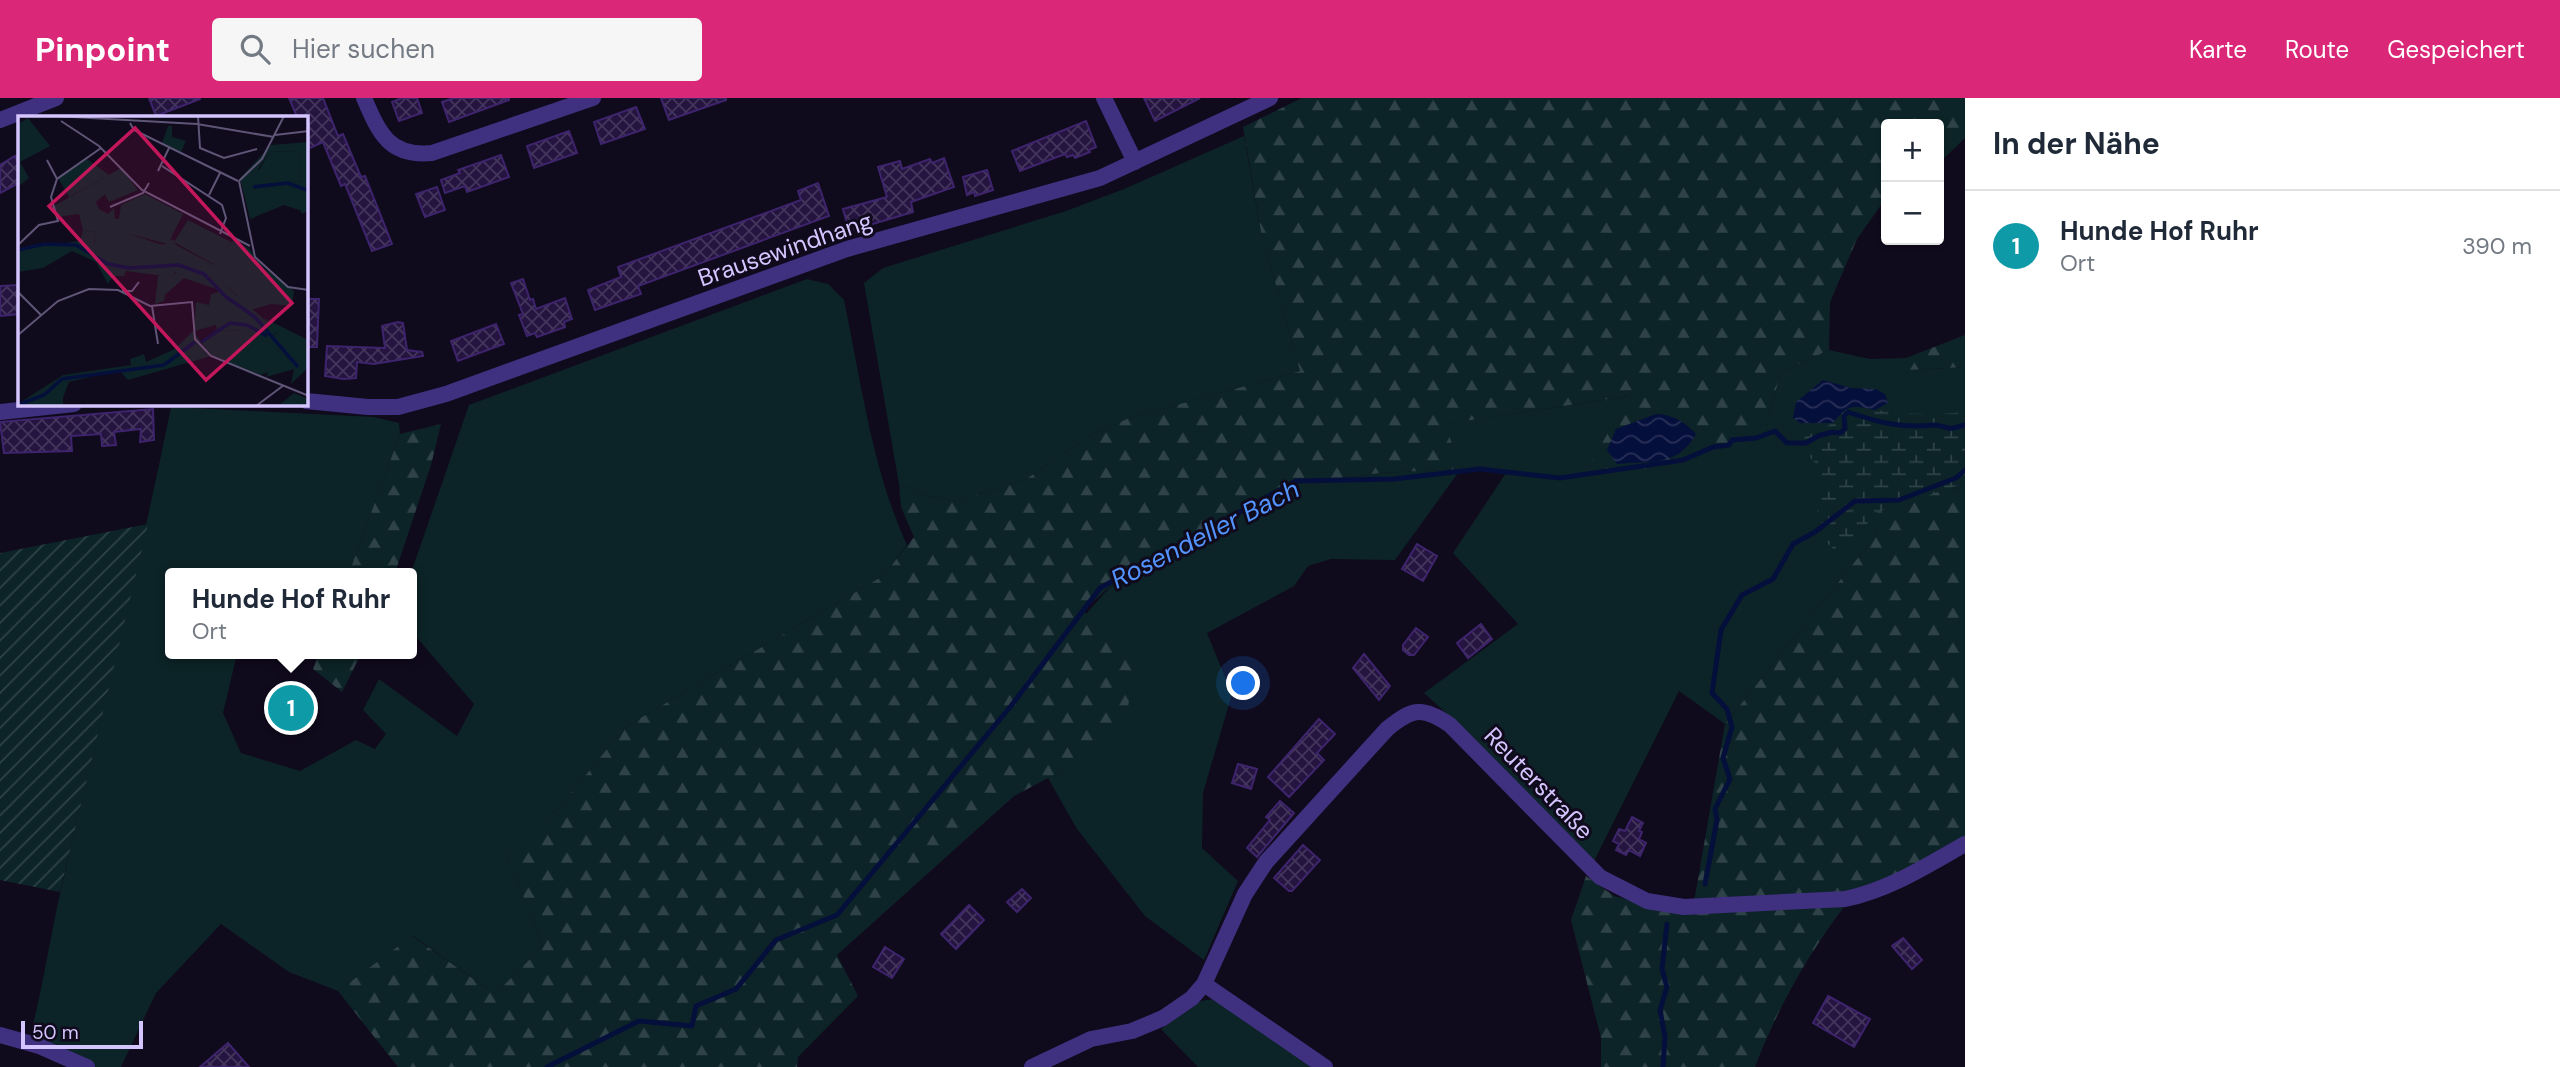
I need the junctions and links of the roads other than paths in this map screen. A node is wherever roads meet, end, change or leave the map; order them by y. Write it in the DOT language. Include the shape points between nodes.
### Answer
graph roads {
  1 [pos="56,98"];
  2 [pos="364,98"];
  3 [pos="593,98"];
  4 [pos="1104,98"];
  5 [pos="1270,98"];
  6 [pos="0,120"];
  7 [pos="1135,162"];
  8 [pos="308,401"];
  9 [pos="56,406"];
  10 [pos="0,412"];
  11 [pos="1965,844"];
  12 [pos="1204,984"];
  13 [pos="0,1035"];
  14 [pos="87,1067"];
  15 [pos="1032,1067"];
  16 [pos="1325,1067"];
  1 -- 6 [label="street"];
  2 -- 3 [label="street" via="386,140 416,154 432,153"];
  4 -- 7 [label="street"];
  5 -- 7 [label="street, Brausewindhang"];
  7 -- 8 [label="street, Brausewindhang" via="1061,190 848,249 426,401 398,407"];
  9 -- 10 [label="street"];
  11 -- 12 [label="street, Reuterstraße" via="1899,881 1845,899 1684,907 1647,901 1600,877 1450,725 1420,711 1387,729 1266,862 1245,894"];
  12 -- 15 [label="street, Reuterstraße" via="1163,1018 1132,1031 1091,1039"];
  12 -- 16 [label="street"];
  13 -- 14 [label="street"];
}
